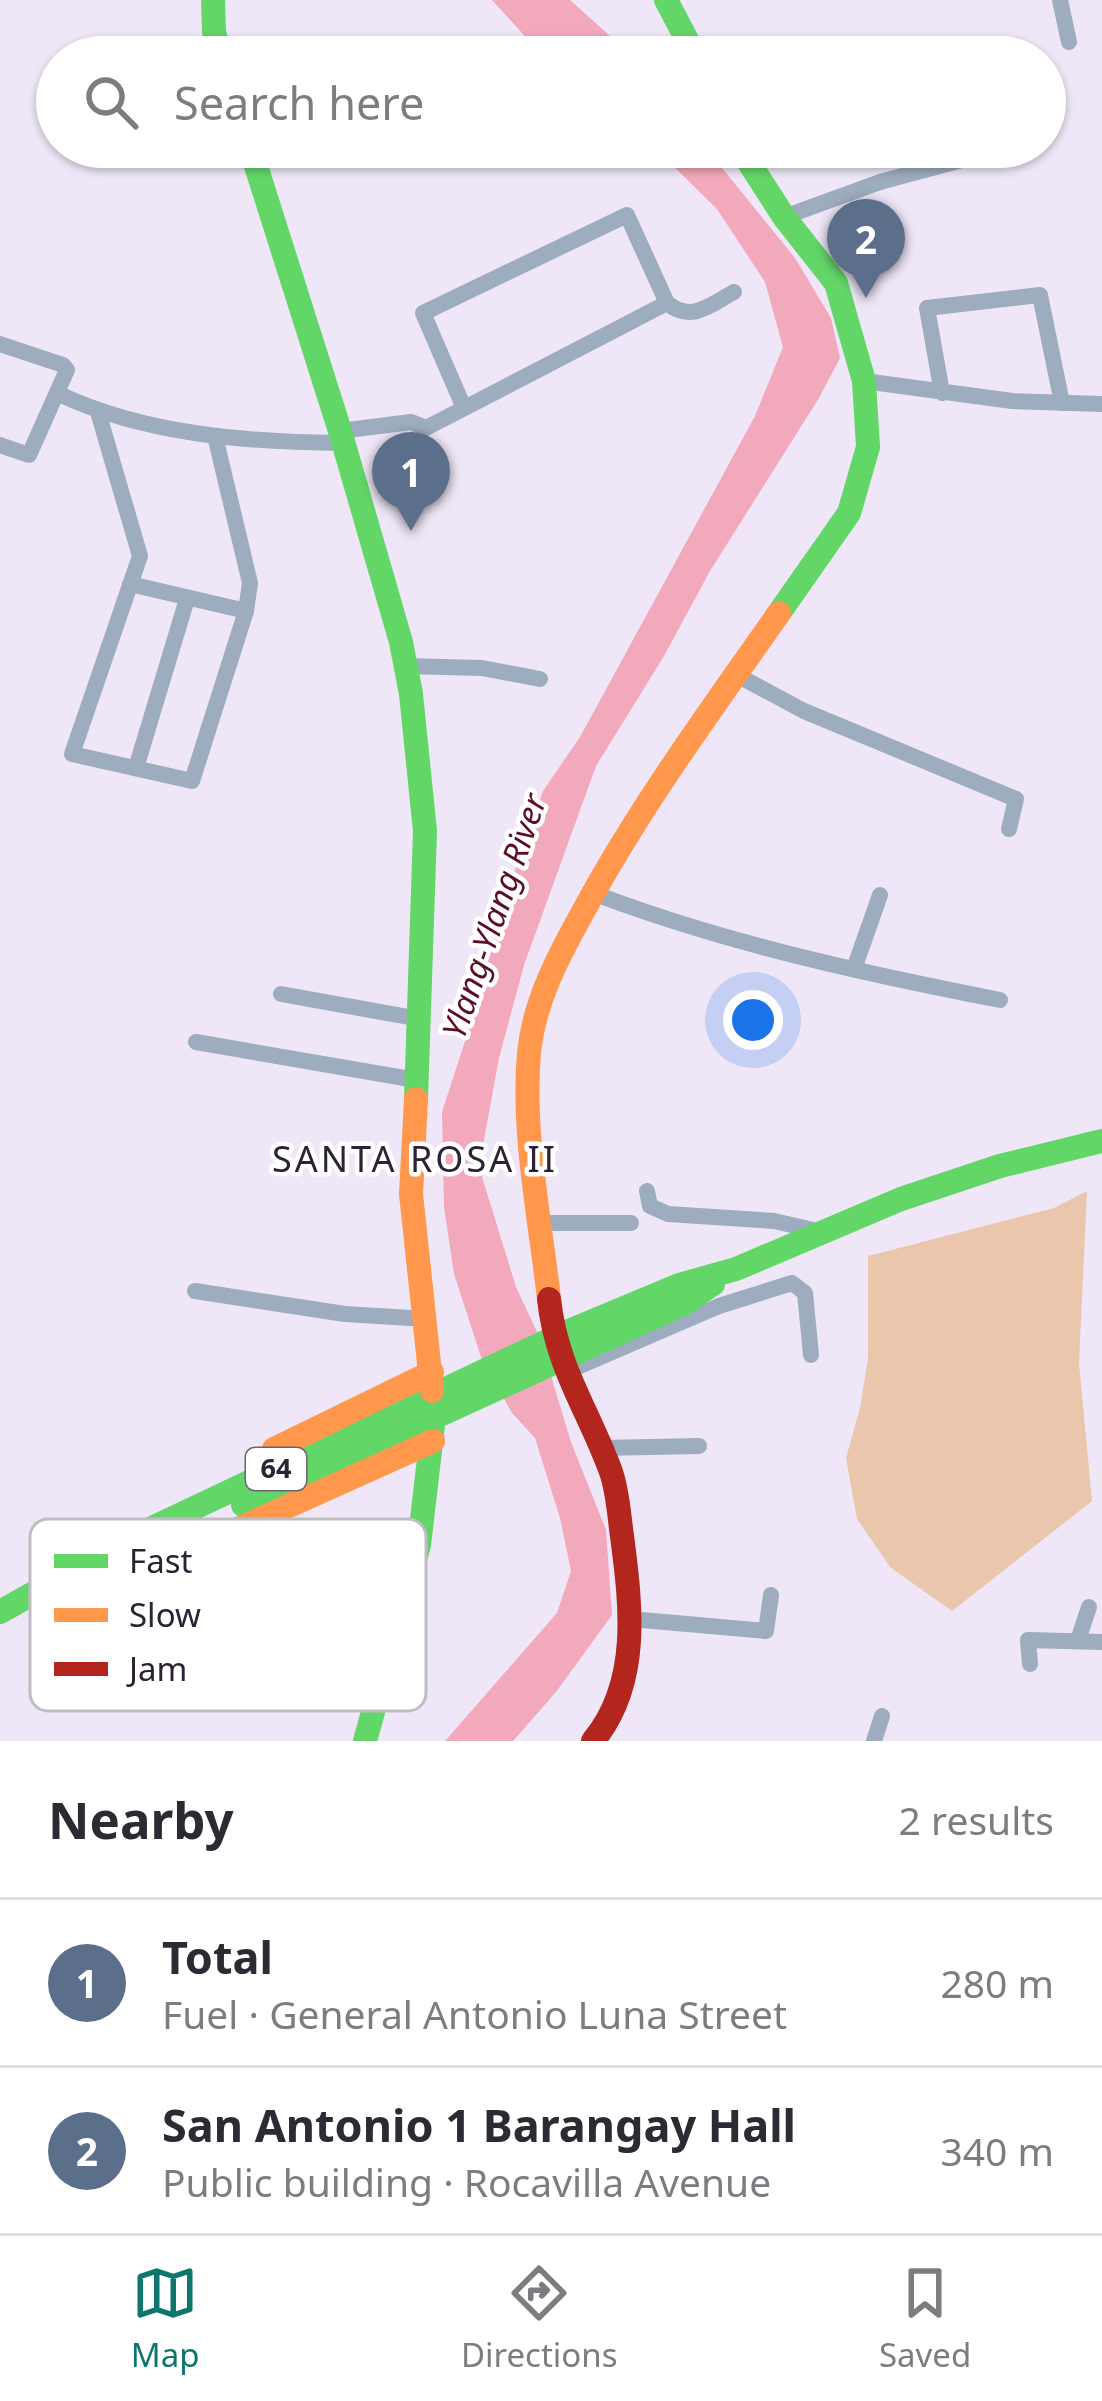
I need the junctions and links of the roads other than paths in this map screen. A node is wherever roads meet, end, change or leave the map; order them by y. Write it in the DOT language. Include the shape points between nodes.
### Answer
graph roads {
  1 [pos="213,0"];
  2 [pos="667,0"];
  3 [pos="1060,0"];
  4 [pos="215,36"];
  5 [pos="685,36"];
  6 [pos="1069,42"];
  7 [pos="257,168"];
  8 [pos="752,168"];
  9 [pos="932,168"];
  10 [pos="784,217"];
  11 [pos="734,292"];
  12 [pos="668,303"];
  13 [pos="0,344"];
  14 [pos="864,381"];
  15 [pos="942,392"];
  16 [pos="59,394"];
  17 [pos="1062,403"];
  18 [pos="1102,404"];
  19 [pos="464,408"];
  20 [pos="98,412"];
  21 [pos="215,436"];
  22 [pos="341,437"];
  23 [pos="0,446"];
  24 [pos="130,584"];
  25 [pos="187,599"];
  26 [pos="246,610"];
  27 [pos="405,666"];
  28 [pos="735,674"];
  29 [pos="540,679"];
  30 [pos="136,768"];
  31 [pos="1009,829"];
  32 [pos="593,893"];
  33 [pos="880,895"];
  34 [pos="854,969"];
  35 [pos="281,994"];
  36 [pos="1000,1000"];
  37 [pos="420,1019"];
  38 [pos="196,1042"];
  39 [pos="416,1080"];
  40 [pos="1102,1141"];
  41 [pos="647,1192"];
  42 [pos="541,1223"];
  43 [pos="631,1223"];
  44 [pos="819,1232"];
  45 [pos="195,1291"];
  46 [pos="427,1318"];
  47 [pos="567,1353"];
  48 [pos="811,1355"];
  49 [pos="447,1387"];
  50 [pos="422,1422"];
  51 [pos="699,1446"];
  52 [pos="602,1448"];
  53 [pos="133,1519"];
  54 [pos="202,1519"];
  55 [pos="242,1519"];
  56 [pos="422,1519"];
  57 [pos="771,1595"];
  58 [pos="30,1599"];
  59 [pos="1089,1607"];
  60 [pos="0,1615"];
  61 [pos="631,1619"];
  62 [pos="1078,1640"];
  63 [pos="1102,1642"];
  64 [pos="1030,1664"];
  65 [pos="373,1711"];
  66 [pos="882,1716"];
  67 [pos="365,1741"];
  68 [pos="593,1741"];
  69 [pos="874,1741"];
  1 -- 4 [label="main road"];
  2 -- 5 [label="main road"];
  3 -- 6 [label="street"];
  7 -- 22 [label="main road"];
  8 -- 10 [label="main road"];
  9 -- 10 [label="street"];
  10 -- 14 [label="main road" via="836,283"];
  11 -- 12 [label="street" via="693,314"];
  12 -- 19 [label="street"];
  12 -- 19 [label="street" via="626,215 423,314"];
  13 -- 16 [label="street" via="65,367"];
  14 -- 15 [label="street"];
  14 -- 28 [label="main road" via="868,447 849,513"];
  15 -- 17 [label="street"];
  15 -- 17 [label="street" via="927,308 1040,295"];
  16 -- 20 [label="street"];
  16 -- 23 [label="street" via="29,455"];
  17 -- 18 [label="street"];
  19 -- 22 [label="street" via="426,428 411,422"];
  20 -- 21 [label="street"];
  20 -- 24 [label="street" via="140,556"];
  21 -- 22 [label="street"];
  21 -- 26 [label="street" via="250,583"];
  22 -- 27 [label="main road"];
  24 -- 25 [label="street"];
  24 -- 30 [label="street" via="72,754"];
  25 -- 26 [label="street"];
  25 -- 30 [label="street"];
  26 -- 30 [label="street" via="192,781"];
  27 -- 29 [label="street"];
  27 -- 37 [label="main road" via="424,801"];
  28 -- 31 [label="street" via="1016,799"];
  28 -- 32 [label="main road"];
  32 -- 34 [label="street"];
  32 -- 42 [label="main road" via="536,1011 530,1114"];
  33 -- 34 [label="street"];
  34 -- 36 [label="street"];
  35 -- 37 [label="street"];
  37 -- 39 [label="main road"];
  38 -- 39 [label="street"];
  39 -- 46 [label="main road" via="411,1195"];
  40 -- 44 [label="main road, 64" via="1000,1166"];
  41 -- 44 [label="street" via="650,1206 668,1214"];
  42 -- 43 [label="street"];
  42 -- 47 [label="main road" via="550,1321"];
  44 -- 47 [label="main road, 64"];
  45 -- 46 [label="street"];
  46 -- 49 [label="main road"];
  47 -- 48 [label="street" via="792,1283 805,1293"];
  47 -- 49 [label="main road, 64"];
  47 -- 49 [label="main road, 64" via="483,1395"];
  47 -- 52 [label="main road"];
  49 -- 50 [label="main road"];
  49 -- 50 [label="main road, 64"];
  49 -- 53 [label="main road"];
  50 -- 54 [label="main road, 64"];
  50 -- 55 [label="main road"];
  50 -- 56 [label="main road"];
  51 -- 52 [label="street"];
  52 -- 61 [label="main road" via="620,1510"];
  57 -- 61 [label="street" via="766,1631"];
  58 -- 60 [label="main road, 64"];
  59 -- 62 [label="street"];
  61 -- 68 [label="main road" via="629,1662"];
  62 -- 63 [label="street"];
  62 -- 64 [label="street" via="1028,1640"];
  65 -- 67 [label="main road"];
  66 -- 69 [label="street"];
}
